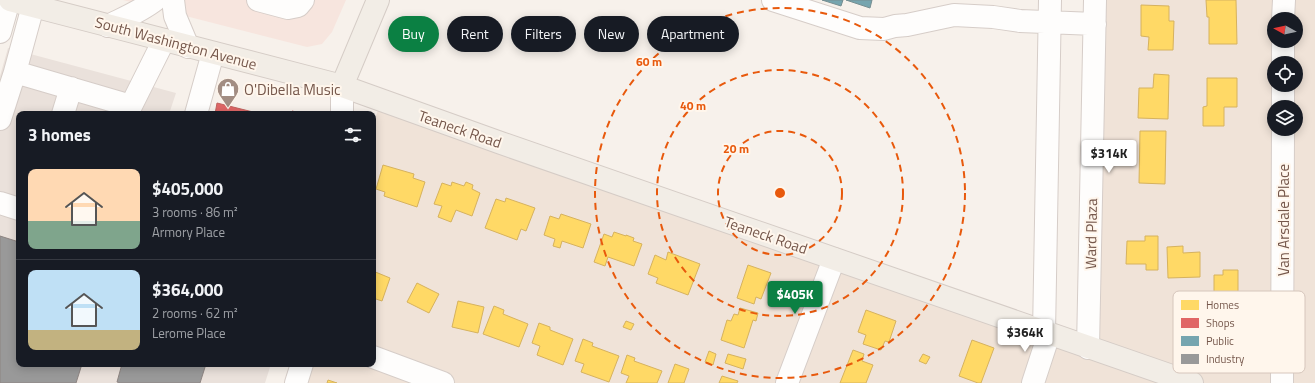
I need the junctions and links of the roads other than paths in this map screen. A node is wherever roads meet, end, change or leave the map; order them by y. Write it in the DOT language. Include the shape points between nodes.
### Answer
graph roads {
  1 [pos="9,0"];
  2 [pos="155,0"];
  3 [pos="172,0"];
  4 [pos="258,0"];
  5 [pos="378,0"];
  6 [pos="773,0"];
  7 [pos="1050,0"];
  8 [pos="1095,0"];
  9 [pos="1284,0"];
  10 [pos="294,3"];
  11 [pos="33,6"];
  12 [pos="1284,12"];
  13 [pos="1049,22"];
  14 [pos="1095,24"];
  15 [pos="108,26"];
  16 [pos="0,32"];
  17 [pos="164,40"];
  18 [pos="188,47"];
  19 [pos="213,53"];
  20 [pos="14,72"];
  21 [pos="342,86"];
  22 [pos="71,88"];
  23 [pos="129,110"];
  24 [pos="64,111"];
  25 [pos="197,111"];
  26 [pos="342,111"];
  27 [pos="0,119"];
  28 [pos="1283,136"];
  29 [pos="0,203"];
  30 [pos="16,208"];
  31 [pos="834,259"];
  32 [pos="1282,291"];
  33 [pos="1047,334"];
  34 [pos="1088,348"];
  35 [pos="376,358"];
  36 [pos="301,367"];
  37 [pos="1282,373"];
  38 [pos="296,383"];
  39 [pos="444,383"];
  40 [pos="787,383"];
  41 [pos="1033,383"];
  42 [pos="1192,383"];
  43 [pos="1282,383"];
  1 -- 11 [label="main road, South Washington Avenue"];
  1 -- 16 [label="street"];
  2 -- 15 [label="street"];
  3 -- 18 [label="street" via="175,16"];
  4 -- 10 [label="street"];
  5 -- 21 [label="main road"];
  6 -- 13 [label="street" via="860,28 884,29 907,26 954,14"];
  7 -- 13 [label="street"];
  8 -- 14 [label="street, Ward Plaza"];
  9 -- 12 [label="street"];
  11 -- 15 [label="main road, South Washington Avenue"];
  11 -- 20 [label="street"];
  13 -- 14 [label="street"];
  13 -- 33 [label="street"];
  14 -- 34 [label="street, Ward Plaza"];
  15 -- 17 [label="main road, South Washington Avenue"];
  17 -- 18 [label="main road, South Washington Avenue"];
  17 -- 23 [label="street"];
  18 -- 19 [label="main road, South Washington Avenue"];
  19 -- 21 [label="main road, South Washington Avenue"];
  19 -- 25 [label="street"];
  20 -- 22 [label="street"];
  20 -- 27 [label="street"];
  21 -- 26 [label="street"];
  21 -- 31 [label="main road, Teaneck Road"];
  22 -- 23 [label="street"];
  22 -- 24 [label="street"];
  28 -- 32 [label="street, Van Arsdale Place"];
  29 -- 30 [label="street"];
  31 -- 33 [label="main road, Teaneck Road"];
  31 -- 40 [label="street"];
  33 -- 34 [label="main road, Teaneck Road"];
  33 -- 41 [label="street"];
  34 -- 42 [label="main road, Teaneck Road"];
  35 -- 39 [label="street"];
  36 -- 38 [label="street"];
  37 -- 43 [label="street, Van Arsdale Place"];
}
